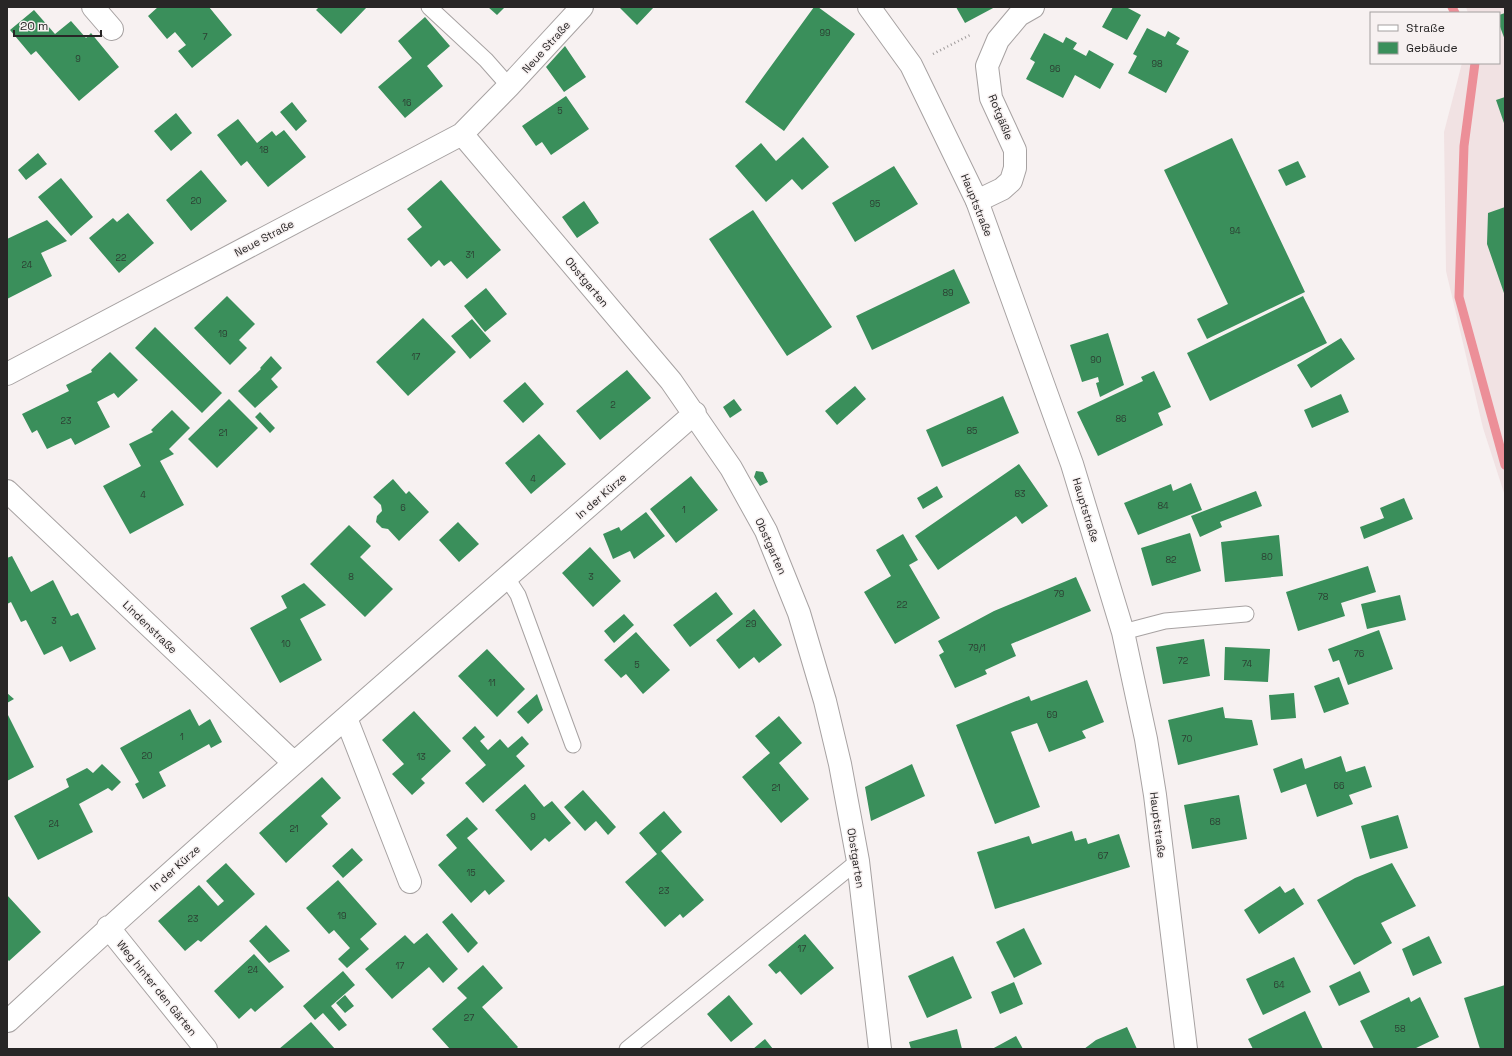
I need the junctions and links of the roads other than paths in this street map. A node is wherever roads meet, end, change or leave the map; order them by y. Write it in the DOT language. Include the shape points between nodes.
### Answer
graph roads {
  1 [pos="93,7"];
  2 [pos="429,7"];
  3 [pos="582,7"];
  4 [pos="869,7"];
  5 [pos="1033,7"];
  6 [pos="112,30"];
  7 [pos="509,86"];
  8 [pos="462,134"];
  9 [pos="977,200"];
  10 [pos="7,374"];
  11 [pos="695,413"];
  12 [pos="7,491"];
  13 [pos="507,578"];
  14 [pos="1246,614"];
  15 [pos="1123,632"];
  16 [pos="346,718"];
  17 [pos="573,745"];
  18 [pos="294,763"];
  19 [pos="858,861"];
  20 [pos="410,882"];
  21 [pos="108,927"];
  22 [pos="8,1021"];
  23 [pos="206,1049"];
  24 [pos="627,1049"];
  25 [pos="880,1049"];
  26 [pos="1186,1049"];
  1 -- 6 [label="street"];
  2 -- 7 [label="lane" via="486,60"];
  3 -- 7 [label="street, Neue Straße"];
  4 -- 9 [label="street, Hauptstraße" via="911,65"];
  5 -- 9 [label="street, Rotgäßle" via="1019,15 998,40 987,66 991,98 1014,150 1015,168 1011,181 1002,189"];
  7 -- 8 [label="street, Neue Straße"];
  8 -- 10 [label="street, Neue Straße"];
  8 -- 11 [label="street, Obstgarten" via="671,381"];
  9 -- 15 [label="street, Hauptstraße" via="1072,464"];
  11 -- 13 [label="street, In der Kürze"];
  11 -- 19 [label="street, Obstgarten" via="731,468 766,531 799,613 825,701 840,764"];
  12 -- 18 [label="street, Lindenstraße"];
  13 -- 16 [label="street, In der Kürze"];
  13 -- 17 [label="lane" via="518,595"];
  14 -- 15 [label="lane" via="1165,621"];
  15 -- 26 [label="street, Hauptstraße" via="1155,795"];
  16 -- 18 [label="street, In der Kürze"];
  16 -- 20 [label="street"];
  18 -- 21 [label="street, In der Kürze"];
  19 -- 24 [label="lane"];
  19 -- 25 [label="street, Obstgarten"];
  21 -- 22 [label="street, In der Kürze"];
  21 -- 23 [label="street, Weg hinter den Gärten"];
}
